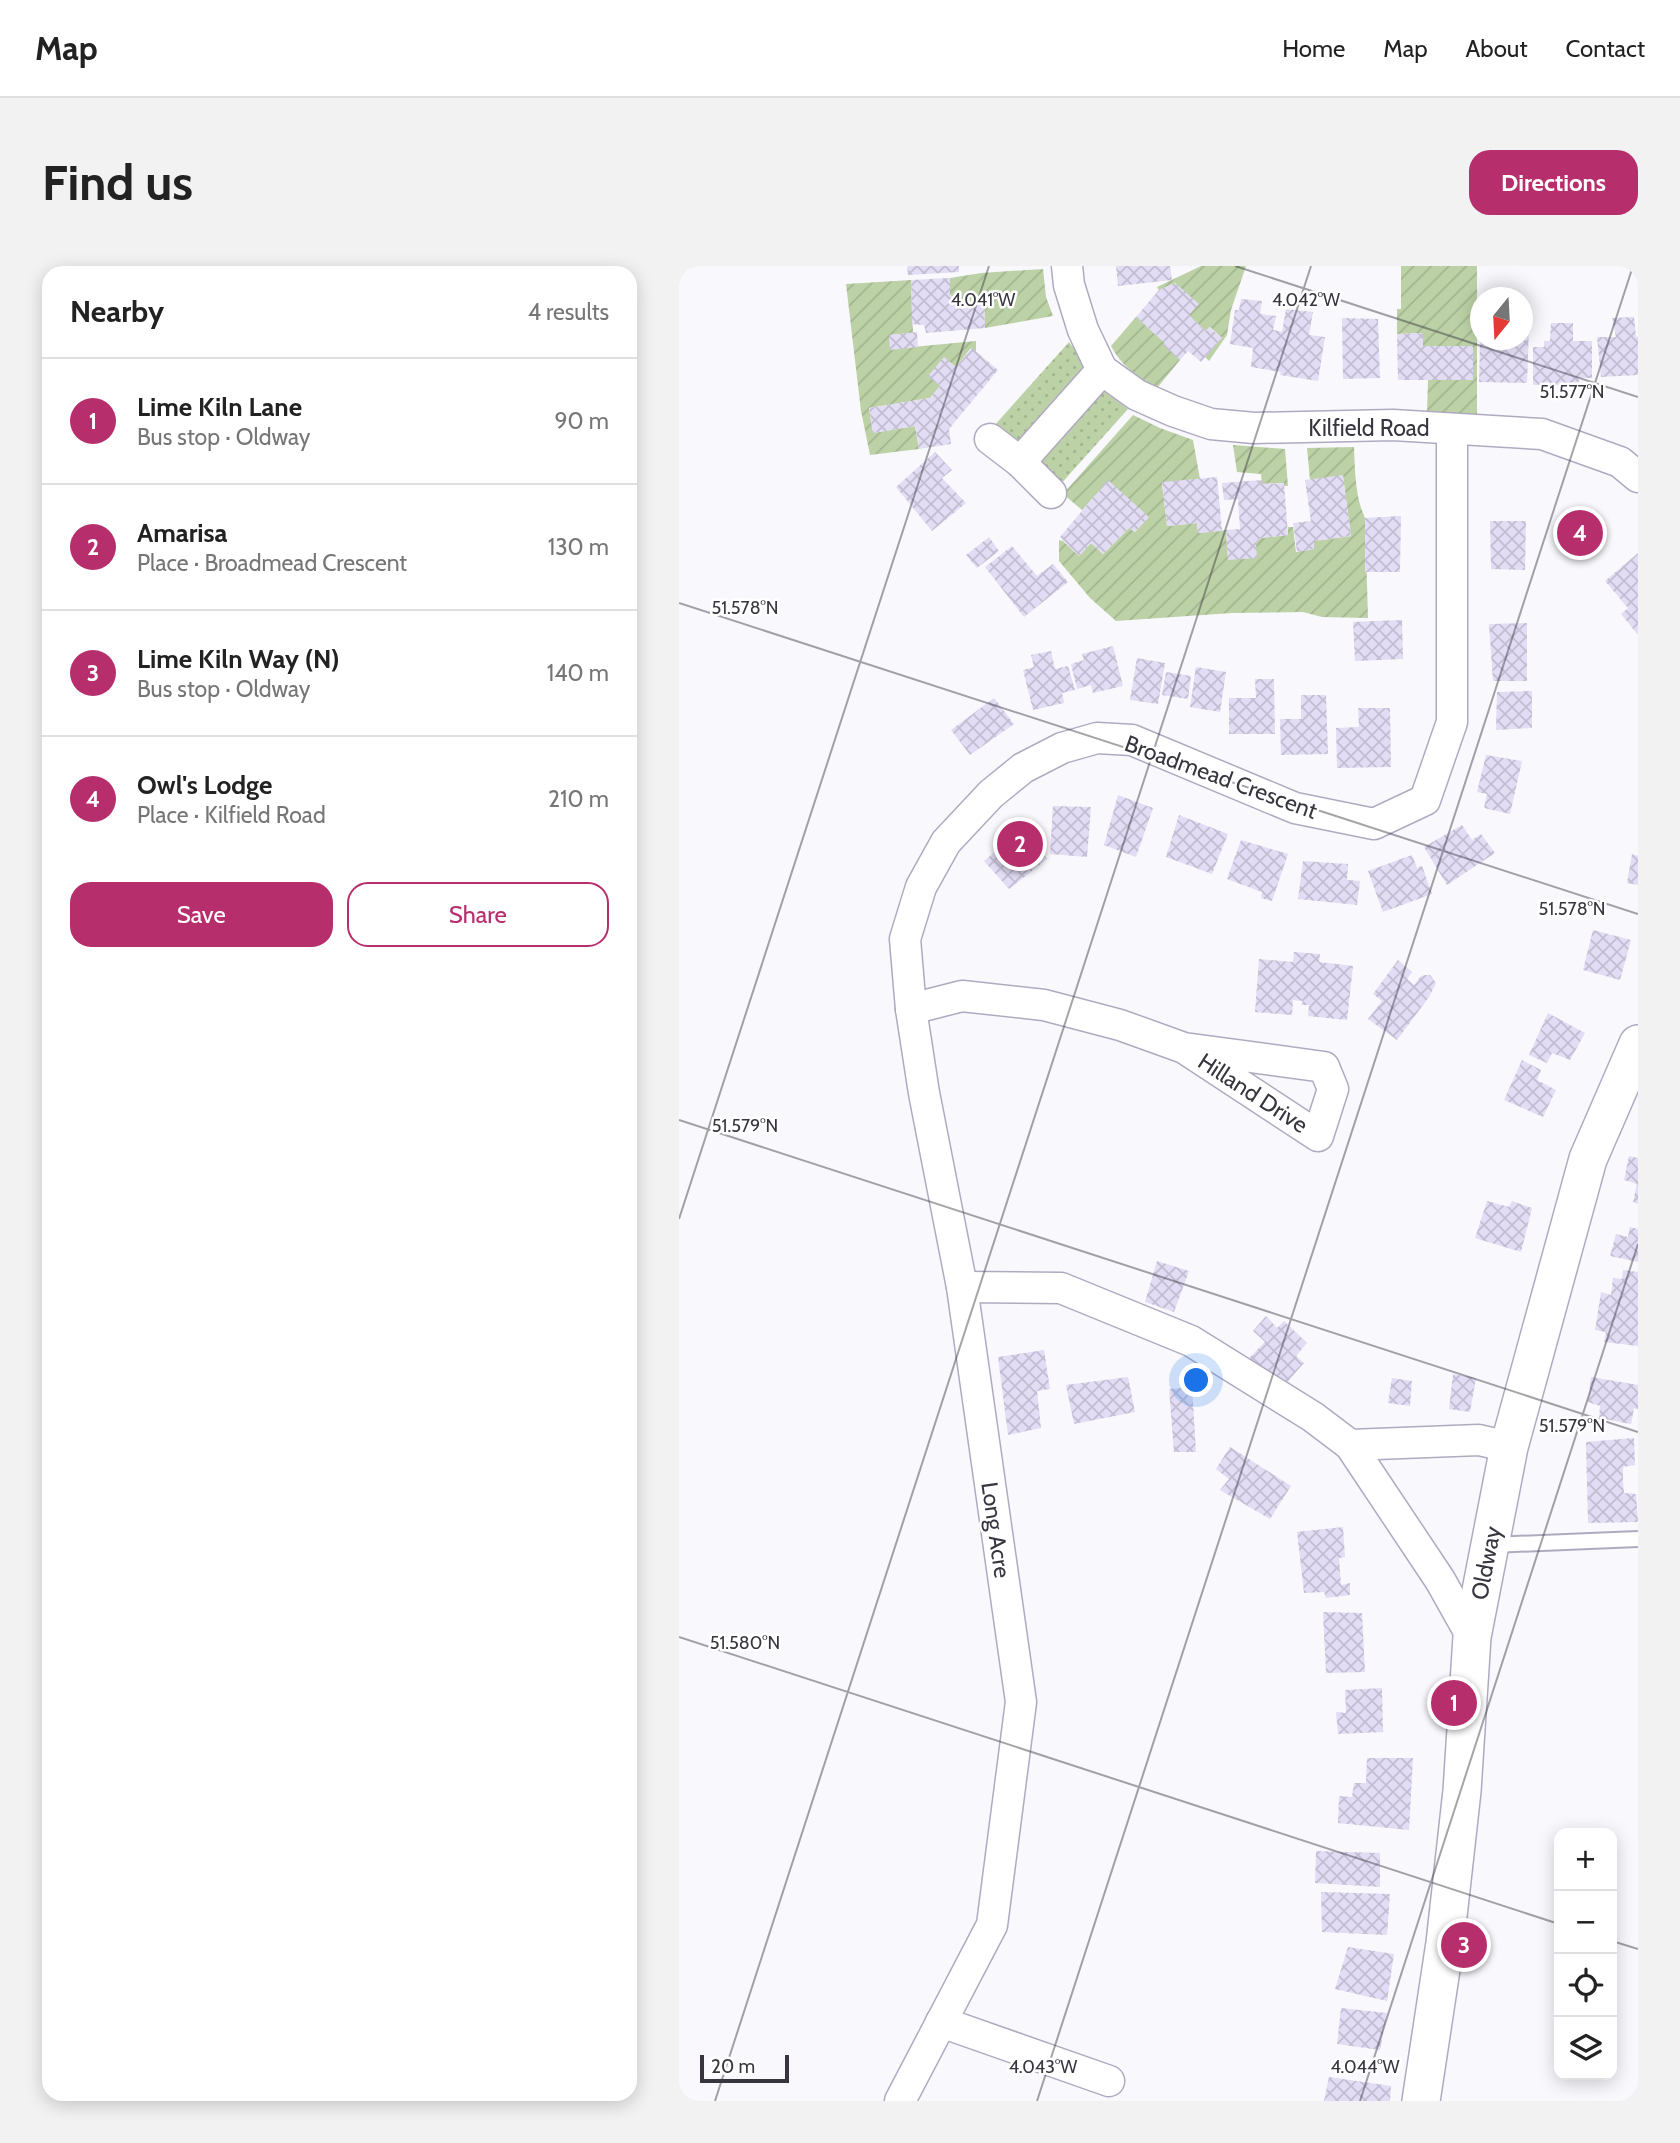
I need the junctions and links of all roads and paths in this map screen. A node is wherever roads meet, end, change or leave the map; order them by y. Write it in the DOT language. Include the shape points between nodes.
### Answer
graph roads {
  1 [pos="1067,266"];
  2 [pos="1103,370"];
  3 [pos="1452,429"];
  4 [pos="990,439"];
  5 [pos="1020,461"];
  6 [pos="1638,477"];
  7 [pos="1051,493"];
  8 [pos="905,939"];
  9 [pos="911,1009"];
  10 [pos="1638,1044"];
  11 [pos="1184,1048"];
  12 [pos="962,1287"];
  13 [pos="1350,1445"];
  14 [pos="1509,1447"];
  15 [pos="1638,1539"];
  16 [pos="1490,1545"];
  17 [pos="1472,1637"];
  18 [pos="941,2022"];
  19 [pos="1109,2081"];
  20 [pos="900,2101"];
  21 [pos="1421,2101"];
  1 -- 2 [label="street, Kilfield Road" via="1083,330"];
  2 -- 3 [label="street, Kilfield Road" via="1137,395 1212,424"];
  2 -- 5 [label="street"];
  3 -- 6 [label="street, Kilfield Road" via="1542,434 1620,462"];
  3 -- 8 [label="street, Broadmead Crescent" via="1452,722 1425,800 1374,824 1295,808 1132,740 1097,738 1062,748 1023,768 991,793 946,842 921,887"];
  4 -- 5 [label="street"];
  5 -- 7 [label="street"];
  8 -- 9 [label="street, Long Acre"];
  9 -- 11 [label="street, Hilland Drive" via="962,996 1044,1006 1120,1025"];
  9 -- 12 [label="street, Long Acre"];
  10 -- 14 [label="street, Oldway" via="1588,1159"];
  11 -- 11 [label="street, Hilland Drive" via="1324,1067 1333,1089 1318,1136"];
  12 -- 13 [label="street" via="1061,1288 1074,1293 1191,1341"];
  12 -- 18 [label="street, Long Acre" via="1021,1702 992,1924"];
  13 -- 14 [label="street" via="1479,1440"];
  13 -- 17 [label="street" via="1440,1580"];
  14 -- 16 [label="street, Oldway"];
  15 -- 16 [label="lane"];
  16 -- 17 [label="street, Oldway"];
  17 -- 21 [label="street, Oldway" via="1462,1791"];
  18 -- 19 [label="street"];
  18 -- 20 [label="street, Long Acre"];
}
